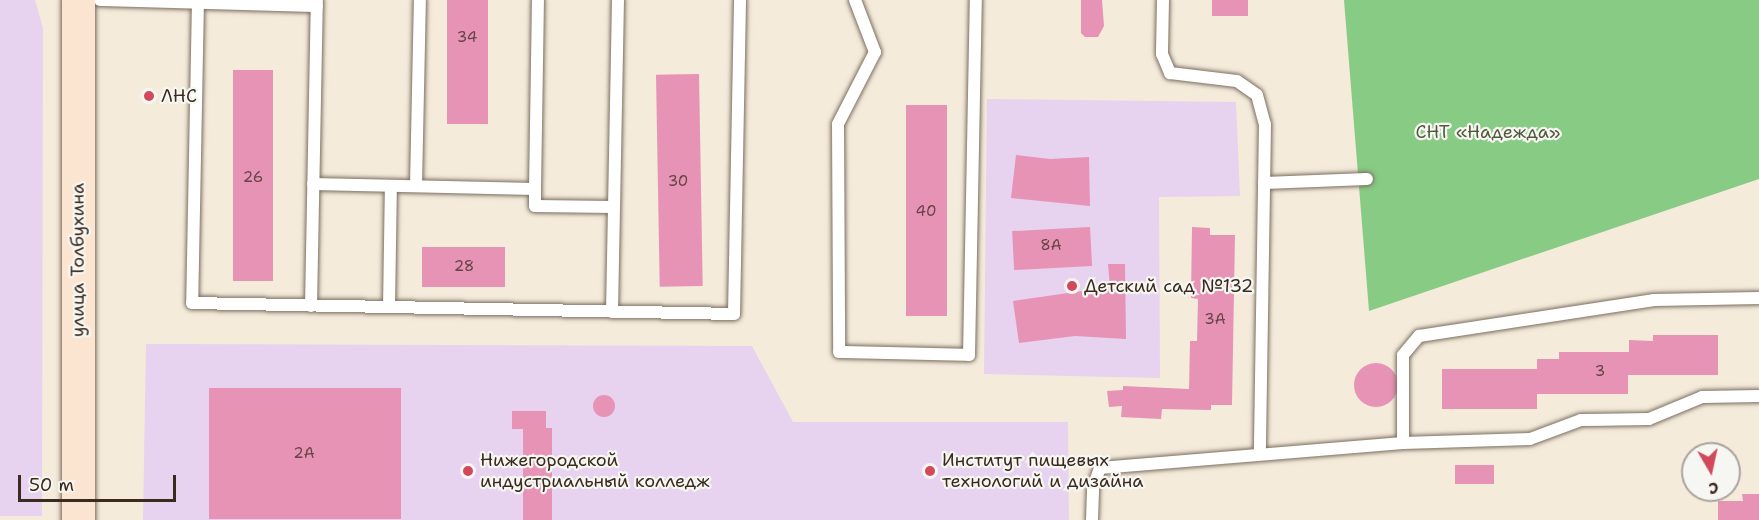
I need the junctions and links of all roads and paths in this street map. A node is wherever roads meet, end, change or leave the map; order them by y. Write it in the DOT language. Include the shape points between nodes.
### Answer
graph roads {
  1 [pos="78,0"];
  2 [pos="100,0"];
  3 [pos="420,0"];
  4 [pos="538,0"];
  5 [pos="618,0"];
  6 [pos="740,0"];
  7 [pos="855,0"];
  8 [pos="976,0"];
  9 [pos="1163,0"];
  10 [pos="198,2"];
  11 [pos="317,3"];
  12 [pos="1367,179"];
  13 [pos="1264,183"];
  14 [pos="314,184"];
  15 [pos="391,186"];
  16 [pos="416,186"];
  17 [pos="535,189"];
  18 [pos="613,207"];
  19 [pos="1759,298"];
  20 [pos="311,306"];
  21 [pos="389,307"];
  22 [pos="612,312"];
  23 [pos="1759,396"];
  24 [pos="1403,443"];
  25 [pos="1260,454"];
  26 [pos="78,520"];
  27 [pos="1092,520"];
  1 -- 26 [label="street, улица Толбухина"];
  2 -- 10 [label="lane"];
  3 -- 16 [label="lane"];
  4 -- 17 [label="lane"];
  5 -- 18 [label="lane"];
  6 -- 22 [label="lane" via="734,314"];
  7 -- 8 [label="lane" via="875,52 838,124 839,352 969,355"];
  9 -- 13 [label="lane" via="1162,54 1170,73 1237,81 1257,95 1265,124"];
  10 -- 11 [label="lane"];
  10 -- 20 [label="lane" via="192,303"];
  11 -- 14 [label="lane"];
  12 -- 13 [label="lane"];
  13 -- 25 [label="lane"];
  14 -- 15 [label="lane"];
  14 -- 20 [label="lane"];
  15 -- 16 [label="lane"];
  15 -- 21 [label="lane"];
  16 -- 17 [label="lane"];
  17 -- 18 [label="lane" via="535,206"];
  18 -- 22 [label="lane"];
  19 -- 24 [label="lane" via="1654,300 1419,336 1402,355"];
  20 -- 21 [label="lane"];
  21 -- 22 [label="lane"];
  23 -- 24 [label="lane" via="1702,397 1649,419 1581,420 1530,439"];
  24 -- 25 [label="lane"];
  25 -- 27 [label="lane" via="1100,468 1093,488"];
}
